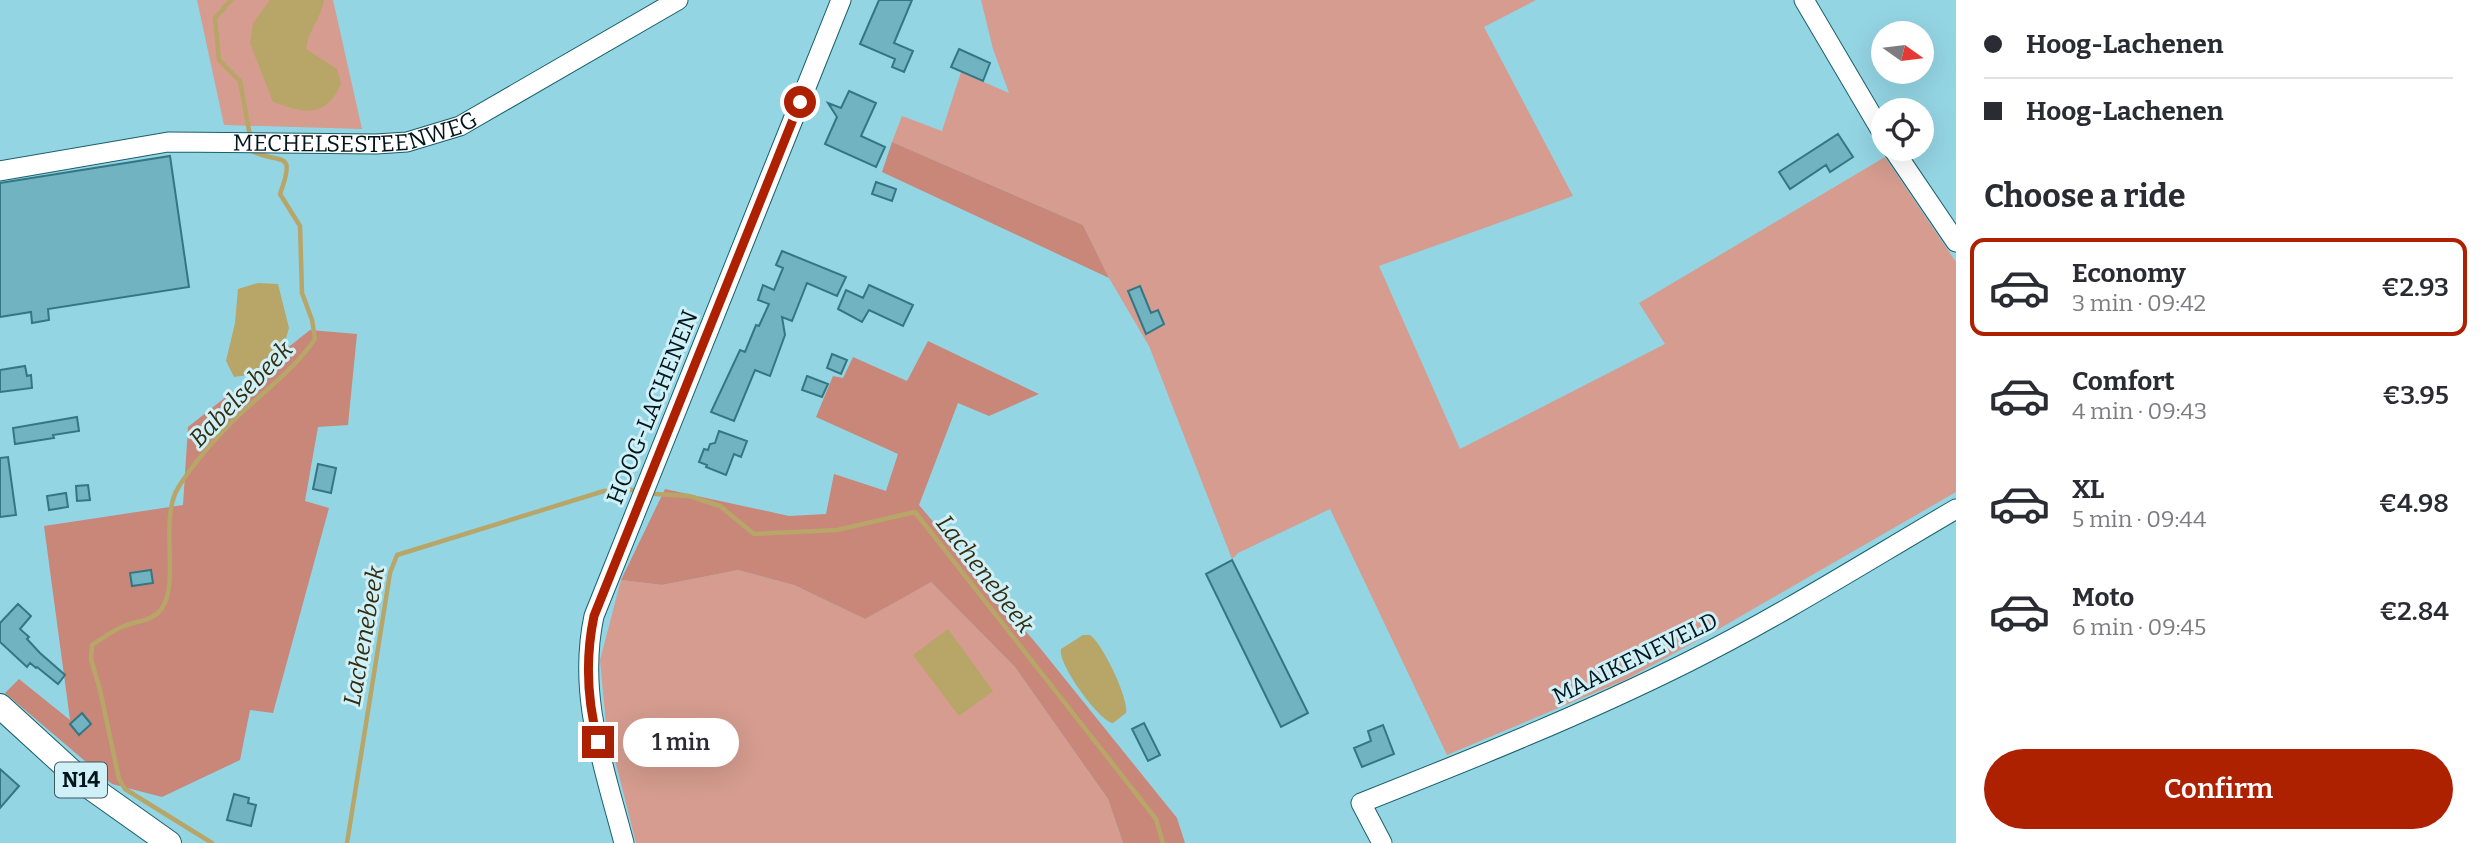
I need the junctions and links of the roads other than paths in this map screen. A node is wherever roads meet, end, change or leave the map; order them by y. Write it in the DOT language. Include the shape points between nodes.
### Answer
graph roads {
  1 [pos="678,0"];
  2 [pos="841,0"];
  3 [pos="1804,0"];
  4 [pos="1871,114"];
  5 [pos="1901,161"];
  6 [pos="0,171"];
  7 [pos="1956,242"];
  8 [pos="1956,509"];
  9 [pos="0,706"];
  10 [pos="169,843"];
  11 [pos="624,843"];
  12 [pos="1382,843"];
  1 -- 6 [label="street, MECHELSESTEENWEG" via="460,126 407,142 168,142"];
  2 -- 11 [label="street, HOOG-LACHENEN" via="594,616 587,666 591,717"];
  3 -- 4 [label="street"];
  5 -- 7 [label="street"];
  8 -- 12 [label="street, MAAIKENEVELD" via="1690,661 1579,714 1361,803"];
  9 -- 10 [label="main road, N14" via="83,782"];
}
